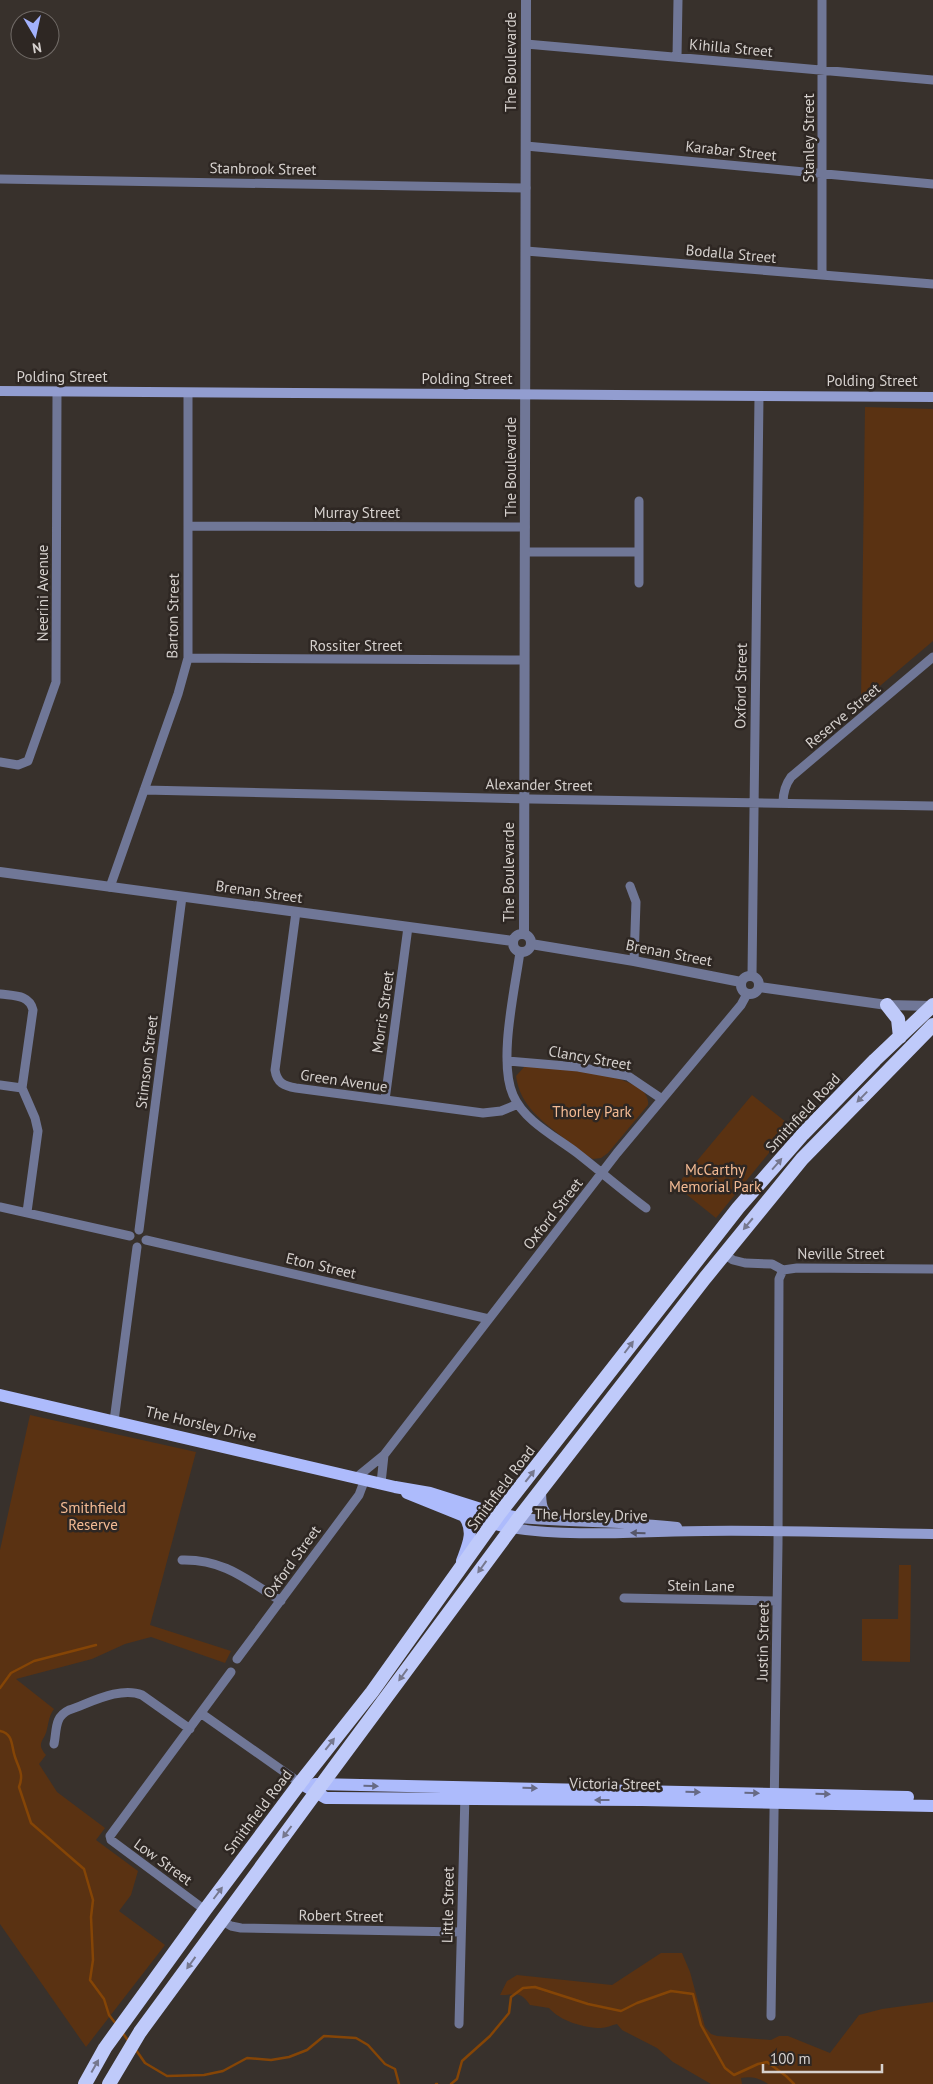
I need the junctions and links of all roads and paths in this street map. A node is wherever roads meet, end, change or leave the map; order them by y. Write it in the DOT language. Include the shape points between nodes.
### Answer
graph roads {
  1 [pos="526,0"];
  2 [pos="678,0"];
  3 [pos="822,0"];
  4 [pos="526,44"];
  5 [pos="677,57"];
  6 [pos="823,70"];
  7 [pos="933,80"];
  8 [pos="526,146"];
  9 [pos="822,174"];
  10 [pos="0,179"];
  11 [pos="933,184"];
  12 [pos="526,188"];
  13 [pos="526,251"];
  14 [pos="822,275"];
  15 [pos="933,284"];
  16 [pos="0,391"];
  17 [pos="57,392"];
  18 [pos="188,393"];
  19 [pos="526,394"];
  20 [pos="759,396"];
  21 [pos="933,397"];
  22 [pos="640,500"];
  23 [pos="188,526"];
  24 [pos="525,527"];
  25 [pos="525,552"];
  26 [pos="640,552"];
  27 [pos="639,583"];
  28 [pos="933,657"];
  29 [pos="188,658"];
  30 [pos="524,660"];
  31 [pos="0,762"];
  32 [pos="144,790"];
  33 [pos="524,799"];
  34 [pos="754,802"];
  35 [pos="783,803"];
  36 [pos="933,806"];
  37 [pos="0,872"];
  38 [pos="630,886"];
  39 [pos="110,887"];
  40 [pos="182,897"];
  41 [pos="296,912"];
  42 [pos="408,927"];
  43 [pos="524,934"];
  44 [pos="513,941"];
  45 [pos="531,944"];
  46 [pos="520,952"];
  47 [pos="634,961"];
  48 [pos="752,976"];
  49 [pos="741,982"];
  50 [pos="759,987"];
  51 [pos="0,994"];
  52 [pos="747,994"];
  53 [pos="888,1005"];
  54 [pos="933,1006"];
  55 [pos="933,1026"];
  56 [pos="900,1036"];
  57 [pos="507,1061"];
  58 [pos="0,1085"];
  59 [pos="881,1087"];
  60 [pos="22,1088"];
  61 [pos="662,1099"];
  62 [pos="384,1100"];
  63 [pos="518,1104"];
  64 [pos="601,1174"];
  65 [pos="0,1206"];
  66 [pos="646,1208"];
  67 [pos="27,1212"];
  68 [pos="139,1230"];
  69 [pos="130,1236"];
  70 [pos="146,1240"];
  71 [pos="137,1247"];
  72 [pos="724,1254"];
  73 [pos="933,1269"];
  74 [pos="783,1270"];
  75 [pos="489,1319"];
  76 [pos="0,1395"];
  77 [pos="114,1421"];
  78 [pos="384,1455"];
  79 [pos="361,1478"];
  80 [pos="381,1483"];
  81 [pos="395,1487"];
  82 [pos="541,1489"];
  83 [pos="464,1516"];
  84 [pos="496,1519"];
  85 [pos="559,1521"];
  86 [pos="515,1523"];
  87 [pos="704,1531"];
  88 [pos="778,1532"];
  89 [pos="933,1534"];
  90 [pos="182,1560"];
  91 [pos="458,1572"];
  92 [pos="624,1598"];
  93 [pos="281,1601"];
  94 [pos="777,1601"];
  95 [pos="237,1660"];
  96 [pos="232,1672"];
  97 [pos="202,1714"];
  98 [pos="190,1729"];
  99 [pos="54,1744"];
  100 [pos="300,1783"];
  101 [pos="319,1789"];
  102 [pos="465,1793"];
  103 [pos="933,1797"];
  104 [pos="774,1798"];
  105 [pos="933,1806"];
  106 [pos="205,1910"];
  107 [pos="221,1920"];
  108 [pos="462,1932"];
  109 [pos="771,2016"];
  110 [pos="460,2024"];
  111 [pos="84,2084"];
  112 [pos="108,2084"];
  1 -- 4 [label="street, The Boulevarde"];
  2 -- 5 [label="street"];
  3 -- 6 [label="street, Stanley Street"];
  4 -- 5 [label="street, Kihilla Street"];
  4 -- 8 [label="street, The Boulevarde"];
  5 -- 6 [label="street, Kihilla Street"];
  6 -- 7 [label="street, Kihilla Street"];
  6 -- 9 [label="street, Stanley Street"];
  8 -- 9 [label="street, Karabar Street"];
  8 -- 12 [label="street, The Boulevarde"];
  9 -- 11 [label="street, Karabar Street"];
  9 -- 14 [label="street, Stanley Street"];
  10 -- 12 [label="street, Stanbrook Street"];
  12 -- 13 [label="street, The Boulevarde"];
  13 -- 14 [label="street, Bodalla Street"];
  13 -- 19 [label="street, The Boulevarde"];
  14 -- 15 [label="street, Bodalla Street"];
  16 -- 17 [label="main road, Polding Street"];
  17 -- 18 [label="main road, Polding Street"];
  17 -- 31 [label="street, Neerini Avenue" via="56,682 28,761 18,765"];
  18 -- 19 [label="main road, Polding Street"];
  18 -- 23 [label="street, Barton Street"];
  19 -- 20 [label="main road, Polding Street"];
  19 -- 24 [label="street, The Boulevarde"];
  20 -- 21 [label="main road, Polding Street"];
  20 -- 34 [label="street, Oxford Street"];
  22 -- 26 [label="street"];
  23 -- 24 [label="street, Murray Street"];
  23 -- 29 [label="street, Barton Street"];
  24 -- 25 [label="street, The Boulevarde"];
  25 -- 26 [label="street"];
  25 -- 30 [label="street, The Boulevarde"];
  26 -- 27 [label="street"];
  28 -- 35 [label="street, Reserve Street" via="791,777 783,792"];
  29 -- 30 [label="street, Rossiter Street"];
  29 -- 32 [label="street, Barton Street"];
  30 -- 33 [label="street, The Boulevarde"];
  32 -- 33 [label="street, Alexander Street"];
  32 -- 39 [label="street, Barton Street"];
  33 -- 34 [label="street, Alexander Street"];
  33 -- 43 [label="street, The Boulevarde"];
  34 -- 35 [label="street, Alexander Street"];
  34 -- 48 [label="street, Oxford Street"];
  35 -- 36 [label="street, Alexander Street"];
  37 -- 39 [label="street, Brenan Street"];
  38 -- 47 [label="street" via="636,902"];
  39 -- 40 [label="street, Brenan Street"];
  40 -- 41 [label="street, Brenan Street"];
  40 -- 68 [label="street, Stimson Street"];
  41 -- 42 [label="street, Brenan Street"];
  41 -- 62 [label="street, Green Avenue" via="276,1078 287,1086"];
  42 -- 44 [label="street, Brenan Street"];
  42 -- 62 [label="street, Morris Street"];
  43 -- 44 [label="street"];
  43 -- 45 [label="street" via="529,936"];
  44 -- 46 [label="street"];
  45 -- 46 [label="street" via="526,951"];
  45 -- 47 [label="street, Brenan Street"];
  46 -- 57 [label="street"];
  47 -- 49 [label="street, Brenan Street"];
  48 -- 49 [label="street" via="746,976"];
  48 -- 50 [label="street" via="757,979"];
  49 -- 52 [label="street" via="742,991"];
  50 -- 52 [label="street" via="754,994"];
  50 -- 53 [label="street"];
  51 -- 60 [label="street" via="24,997 32,1006"];
  52 -- 61 [label="street, Oxford Street"];
  53 -- 54 [label="street"];
  53 -- 56 [label="highway" via="898,1019"];
  54 -- 56 [label="highway, Smithfield Road"];
  55 -- 59 [label="highway" via="920,1048"];
  55 -- 72 [label="highway, Smithfield Road, one-way" via="802,1159"];
  84 -- 56 [label="highway, Smithfield Road, one-way" via="738,1208 804,1134"];
  57 -- 61 [label="street, Clancy Street" via="578,1067 628,1076"];
  57 -- 63 [label="street" via="510,1089"];
  58 -- 60 [label="street"];
  60 -- 67 [label="street" via="38,1132"];
  61 -- 64 [label="street, Oxford Street"];
  62 -- 63 [label="street, Green Avenue" via="483,1112 502,1111"];
  63 -- 64 [label="street" via="535,1122"];
  64 -- 66 [label="street"];
  64 -- 75 [label="street, Oxford Street"];
  65 -- 67 [label="street"];
  67 -- 69 [label="street"];
  68 -- 69 [label="street"];
  68 -- 70 [label="street"];
  69 -- 71 [label="street"];
  70 -- 71 [label="street" via="144,1245"];
  70 -- 75 [label="street, Eton Street"];
  71 -- 77 [label="street"];
  72 -- 74 [label="street, Neville Street" via="744,1263 772,1264"];
  72 -- 82 [label="highway, Smithfield Road"];
  73 -- 74 [label="street, Neville Street"];
  74 -- 88 [label="street, Justin Street" via="780,1279"];
  75 -- 78 [label="street, Oxford Street"];
  76 -- 77 [label="main road, The Horsley Drive"];
  77 -- 79 [label="main road, The Horsley Drive"];
  78 -- 79 [label="street, Oxford Street"];
  78 -- 80 [label="street"];
  79 -- 80 [label="main road, The Horsley Drive"];
  79 -- 93 [label="street, Oxford Street" via="359,1495"];
  80 -- 81 [label="main road, The Horsley Drive"];
  81 -- 83 [label="main road, The Horsley Drive"];
  81 -- 84 [label="main road, The Horsley Drive" via="430,1493"];
  82 -- 85 [label="main road" via="544,1513"];
  82 -- 86 [label="highway, Smithfield Road"];
  83 -- 84 [label="main road, The Horsley Drive"];
  83 -- 91 [label="main road" via="470,1538"];
  84 -- 86 [label="main road, The Horsley Drive"];
  84 -- 91 [label="highway, Smithfield Road"];
  85 -- 86 [label="main road, The Horsley Drive"];
  85 -- 87 [label="main road, The Horsley Drive" via="651,1524"];
  87 -- 86 [label="main road, The Horsley Drive, one-way" via="560,1533"];
  86 -- 101 [label="highway, Smithfield Road, one-way"];
  87 -- 88 [label="main road, The Horsley Drive"];
  88 -- 89 [label="main road, The Horsley Drive"];
  88 -- 94 [label="street, Justin Street"];
  90 -- 93 [label="street" via="199,1560 234,1571"];
  100 -- 91 [label="highway, Smithfield Road, one-way" via="372,1692"];
  92 -- 94 [label="street, Stein Lane"];
  93 -- 95 [label="street, Oxford Street"];
  94 -- 104 [label="street, Justin Street"];
  96 -- 97 [label="street"];
  97 -- 98 [label="street"];
  97 -- 100 [label="street"];
  98 -- 99 [label="street" via="142,1695 122,1693 63,1713 57,1722"];
  98 -- 106 [label="street, Low Street" via="111,1833 111,1840"];
  100 -- 101 [label="main road, Victoria Street"];
  106 -- 100 [label="highway, Smithfield Road, one-way"];
  101 -- 102 [label="main road, Victoria Street"];
  101 -- 107 [label="highway, Smithfield Road, one-way"];
  102 -- 104 [label="main road, Victoria Street" via="642,1800"];
  102 -- 108 [label="street, Little Street"];
  104 -- 103 [label="main road, Victoria Street, one-way"];
  104 -- 105 [label="main road, Victoria Street"];
  104 -- 109 [label="street, Justin Street"];
  111 -- 106 [label="highway, Smithfield Road, one-way" via="105,2048"];
  107 -- 108 [label="street, Robert Street" via="241,1928"];
  107 -- 112 [label="highway, Smithfield Road, one-way" via="140,2032"];
  108 -- 110 [label="street, Little Street"];
}
